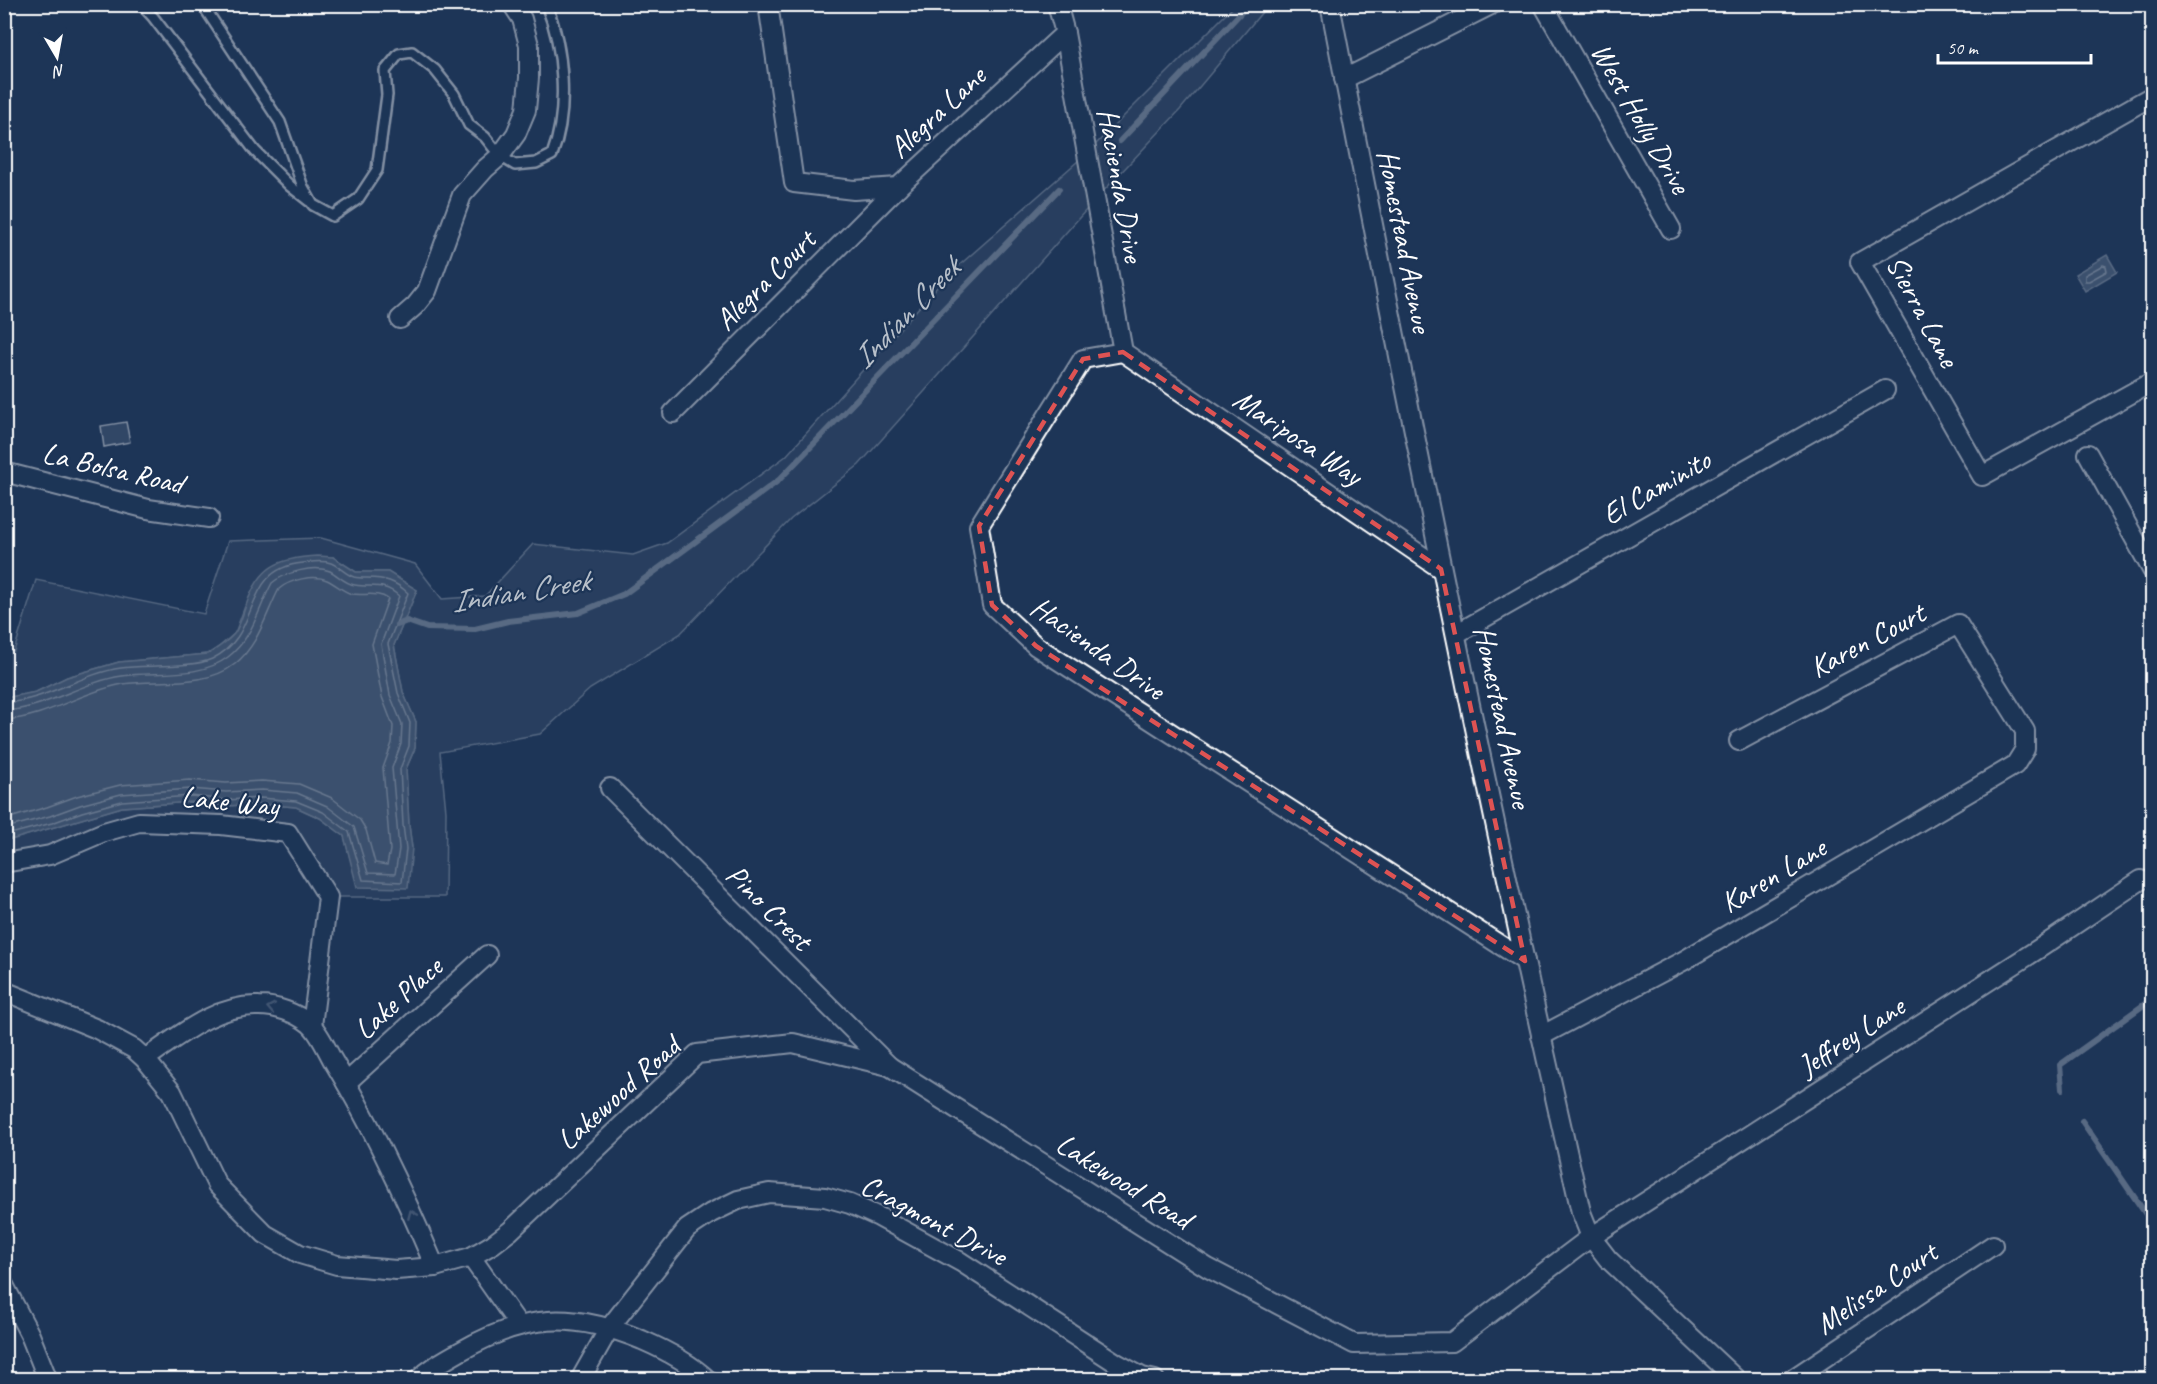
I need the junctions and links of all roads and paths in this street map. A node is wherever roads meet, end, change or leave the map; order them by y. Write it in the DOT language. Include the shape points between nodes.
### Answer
graph roads {
  1 [pos="141,4"];
  2 [pos="202,4"];
  3 [pos="512,4"];
  4 [pos="546,4"];
  5 [pos="768,4"];
  6 [pos="1057,4"];
  7 [pos="1330,4"];
  8 [pos="1493,4"];
  9 [pos="1543,4"];
  10 [pos="1065,33"];
  11 [pos="1344,79"];
  12 [pos="2152,96"];
  13 [pos="500,156"];
  14 [pos="898,187"];
  15 [pos="313,205"];
  16 [pos="1671,229"];
  17 [pos="400,319"];
  18 [pos="1122,352"];
  19 [pos="2152,381"];
  20 [pos="1885,390"];
  21 [pos="673,413"];
  22 [pos="2088,454"];
  23 [pos="4,472"];
  24 [pos="209,518"];
  25 [pos="1442,569"];
  26 [pos="2152,570"];
  27 [pos="1456,634"];
  28 [pos="1739,741"];
  29 [pos="2025,749"];
  30 [pos="609,788"];
  31 [pos="4,863"];
  32 [pos="2141,880"];
  33 [pos="487,955"];
  34 [pos="1525,961"];
  35 [pos="4,991"];
  36 [pos="312,1026"];
  37 [pos="1541,1036"];
  38 [pos="145,1059"];
  39 [pos="889,1066"];
  40 [pos="346,1083"];
  41 [pos="1591,1238"];
  42 [pos="1993,1245"];
  43 [pos="471,1257"];
  44 [pos="435,1267"];
  45 [pos="4,1286"];
  46 [pos="518,1324"];
  47 [pos="610,1327"];
  48 [pos="1725,1376"];
  49 [pos="48,1380"];
  50 [pos="418,1380"];
  51 [pos="580,1380"];
  52 [pos="708,1380"];
  53 [pos="1155,1380"];
  54 [pos="1791,1380"];
  1 -- 15 [label="lane" via="255,151"];
  2 -- 15 [label="lane" via="280,122"];
  3 -- 13 [label="street" via="522,19 529,45 529,78 526,110 516,134"];
  4 -- 13 [label="lane" via="564,93 559,136 552,155 536,163 515,165"];
  5 -- 14 [label="street, Alegra Lane" via="794,183 854,190"];
  6 -- 10 [label="street, Hacienda Drive"];
  7 -- 11 [label="street, Homestead Avenue"];
  8 -- 11 [label="street"];
  9 -- 16 [label="street, West Holly Drive"];
  10 -- 14 [label="street, Alegra Lane"];
  10 -- 18 [label="street, Hacienda Drive"];
  11 -- 25 [label="street, Homestead Avenue"];
  12 -- 19 [label="street, Sierra Lane" via="1860,262 1982,476"];
  13 -- 15 [label="lane" via="470,125 454,94 435,70 412,52 399,54 385,71 387,95 378,170 358,199 333,216"];
  13 -- 17 [label="street" via="462,195 427,291"];
  14 -- 21 [label="street, Alegra Court"];
  18 -- 25 [label="street, Mariposa Way"];
  18 -- 34 [label="street, Hacienda Drive" via="1083,359 979,526 992,604 1036,646"];
  20 -- 27 [label="street, El Caminito"];
  22 -- 26 [label="street"];
  23 -- 24 [label="street, La Bolsa Road" via="148,509"];
  25 -- 27 [label="street, Homestead Avenue"];
  27 -- 34 [label="street, Homestead Avenue"];
  28 -- 29 [label="street, Karen Court" via="1958,624 2025,731"];
  29 -- 37 [label="street, Karen Lane" via="2015,765 1693,956"];
  30 -- 39 [label="street, Pino Crest"];
  31 -- 36 [label="street, Lake Way" via="50,855 139,822 221,825 288,833 328,897"];
  32 -- 41 [label="street, Jeffrey Lane"];
  33 -- 40 [label="street, Lake Place"];
  34 -- 37 [label="street, Homestead Avenue"];
  35 -- 38 [label="street, Lakewood Road" via="97,1029"];
  36 -- 38 [label="street, one-way" via="278,1008 239,1007 192,1026"];
  36 -- 40 [label="street"];
  37 -- 41 [label="street, Homestead Avenue" via="1581,1212"];
  38 -- 44 [label="street, Lakewood Road" via="172,1092 217,1185 265,1234 300,1254 338,1265 396,1270"];
  39 -- 41 [label="street, Lakewood Road" via="1208,1268 1354,1344 1452,1342"];
  39 -- 43 [label="street, Lakewood Road" via="793,1043 697,1054 510,1231"];
  44 -- 40 [label="street, one-way" via="407,1202"];
  41 -- 48 [label="street, Homestead Avenue"];
  42 -- 54 [label="street, Melissa Court"];
  43 -- 44 [label="street, Lakewood Road"];
  43 -- 46 [label="street"];
  45 -- 49 [label="street"];
  46 -- 47 [label="street" via="561,1320"];
  46 -- 50 [label="street" via="479,1341 426,1371"];
  47 -- 51 [label="street, Cragmont Drive"];
  47 -- 52 [label="street" via="664,1349"];
  47 -- 53 [label="street, Cragmont Drive" via="687,1229 738,1200 770,1193 804,1194 849,1204 879,1217 961,1262 1118,1364"];
}
